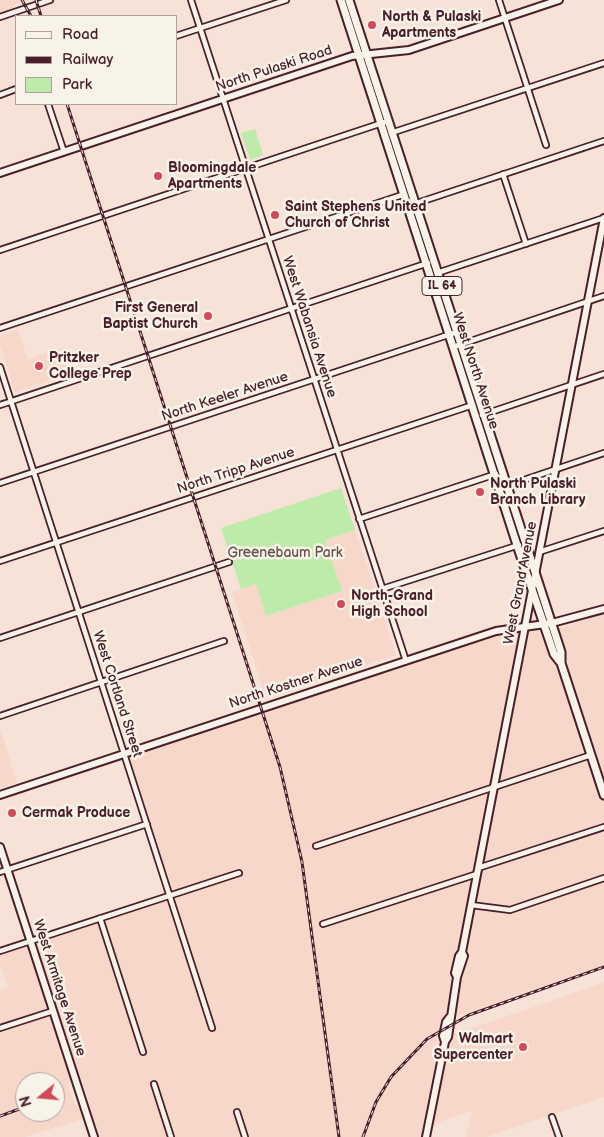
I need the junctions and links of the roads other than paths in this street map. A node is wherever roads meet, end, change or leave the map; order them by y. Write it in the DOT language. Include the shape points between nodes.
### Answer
graph roads {
  1 [pos="50,0"];
  2 [pos="191,0"];
  3 [pos="286,0"];
  4 [pos="341,0"];
  5 [pos="349,0"];
  6 [pos="499,0"];
  7 [pos="559,0"];
  8 [pos="18,11"];
  9 [pos="20,15"];
  10 [pos="0,16"];
  11 [pos="505,18"];
  12 [pos="200,28"];
  13 [pos="178,35"];
  14 [pos="363,54"];
  15 [pos="604,63"];
  16 [pos="528,88"];
  17 [pos="15,89"];
  18 [pos="0,95"];
  19 [pos="223,99"];
  20 [pos="48,105"];
  21 [pos="385,122"];
  22 [pos="388,134"];
  23 [pos="604,141"];
  24 [pos="546,145"];
  25 [pos="64,152"];
  26 [pos="245,169"];
  27 [pos="0,173"];
  28 [pos="503,174"];
  29 [pos="408,193"];
  30 [pos="412,204"];
  31 [pos="604,218"];
  32 [pos="268,238"];
  33 [pos="526,244"];
  34 [pos="0,250"];
  35 [pos="430,263"];
  36 [pos="434,274"];
  37 [pos="604,296"];
  38 [pos="588,302"];
  39 [pos="291,308"];
  40 [pos="0,328"];
  41 [pos="457,332"];
  42 [pos="450,335"];
  43 [pos="461,344"];
  44 [pos="454,347"];
  45 [pos="0,367"];
  46 [pos="604,374"];
  47 [pos="314,379"];
  48 [pos="572,385"];
  49 [pos="11,402"];
  50 [pos="480,402"];
  51 [pos="0,405"];
  52 [pos="472,405"];
  53 [pos="480,416"];
  54 [pos="337,450"];
  55 [pos="604,454"];
  56 [pos="555,470"];
  57 [pos="502,471"];
  58 [pos="34,472"];
  59 [pos="494,474"];
  60 [pos="0,483"];
  61 [pos="507,485"];
  62 [pos="499,488"];
  63 [pos="359,519"];
  64 [pos="604,531"];
  65 [pos="57,543"];
  66 [pos="526,543"];
  67 [pos="517,545"];
  68 [pos="540,552"];
  69 [pos="0,561"];
  70 [pos="230,562"];
  71 [pos="536,572"];
  72 [pos="382,589"];
  73 [pos="532,589"];
  74 [pos="604,609"];
  75 [pos="79,612"];
  76 [pos="548,624"];
  77 [pos="526,626"];
  78 [pos="0,638"];
  79 [pos="224,642"];
  80 [pos="406,661"];
  81 [pos="102,682"];
  82 [pos="0,716"];
  83 [pos="125,753"];
  84 [pos="591,755"];
  85 [pos="494,787"];
  86 [pos="0,795"];
  87 [pos="604,795"];
  88 [pos="147,824"];
  89 [pos="604,827"];
  90 [pos="316,846"];
  91 [pos="0,847"];
  92 [pos="8,870"];
  93 [pos="478,871"];
  94 [pos="0,872"];
  95 [pos="238,873"];
  96 [pos="604,878"];
  97 [pos="170,896"];
  98 [pos="472,905"];
  99 [pos="100,918"];
  100 [pos="322,924"];
  101 [pos="31,941"];
  102 [pos="0,951"];
  103 [pos="53,1011"];
  104 [pos="0,1028"];
  105 [pos="212,1028"];
  106 [pos="143,1052"];
  107 [pos="154,1084"];
  108 [pos="237,1112"];
  109 [pos="552,1117"];
  110 [pos="94,1137"];
  111 [pos="171,1137"];
  112 [pos="245,1137"];
  113 [pos="426,1137"];
  114 [pos="559,1137"];
  1 -- 8 [label="street"];
  2 -- 12 [label="street, West Wabansia Avenue"];
  3 -- 12 [label="street"];
  4 -- 14 [label="main road, West North Avenue / IL 64"];
  5 -- 14 [label="main road, West North Avenue / IL 64"];
  6 -- 11 [label="street"];
  7 -- 11 [label="main road, North Pulaski Road"];
  8 -- 9 [label="street"];
  8 -- 10 [label="street"];
  11 -- 14 [label="main road, North Pulaski Road" via="409,50"];
  11 -- 16 [label="street"];
  12 -- 13 [label="street"];
  12 -- 19 [label="street, West Wabansia Avenue"];
  14 -- 19 [label="main road, North Pulaski Road"];
  14 -- 21 [label="main road, West North Avenue / IL 64"];
  15 -- 16 [label="street"];
  16 -- 22 [label="street"];
  16 -- 24 [label="street"];
  17 -- 18 [label="street"];
  19 -- 25 [label="main road, North Pulaski Road"];
  19 -- 26 [label="street, West Wabansia Avenue"];
  20 -- 25 [label="street"];
  21 -- 22 [label="main road, West North Avenue / IL 64"];
  21 -- 26 [label="street"];
  22 -- 29 [label="main road, West North Avenue / IL 64"];
  23 -- 28 [label="street"];
  25 -- 27 [label="main road, North Pulaski Road"];
  26 -- 32 [label="street, West Wabansia Avenue"];
  26 -- 34 [label="street"];
  28 -- 30 [label="street"];
  28 -- 33 [label="street"];
  29 -- 30 [label="main road, West North Avenue / IL 64"];
  29 -- 32 [label="street"];
  30 -- 35 [label="main road, West North Avenue / IL 64"];
  31 -- 33 [label="street"];
  31 -- 38 [label="main road, West Grand Avenue"];
  32 -- 39 [label="street, West Wabansia Avenue"];
  32 -- 40 [label="street"];
  33 -- 36 [label="street"];
  35 -- 36 [label="main road, West North Avenue / IL 64"];
  35 -- 39 [label="street"];
  36 -- 41 [label="main road, West North Avenue / IL 64"];
  36 -- 42 [label="main road, West North Avenue / IL 64"];
  37 -- 38 [label="street"];
  38 -- 43 [label="street"];
  38 -- 48 [label="main road, West Grand Avenue"];
  39 -- 47 [label="street, West Wabansia Avenue"];
  39 -- 49 [label="street"];
  41 -- 42 [label="street, North Keeler Avenue"];
  41 -- 43 [label="main road, West North Avenue / IL 64"];
  42 -- 44 [label="main road, West North Avenue / IL 64"];
  42 -- 47 [label="street, North Keeler Avenue"];
  43 -- 44 [label="street"];
  43 -- 50 [label="main road, West North Avenue / IL 64"];
  44 -- 52 [label="main road, West North Avenue / IL 64"];
  45 -- 49 [label="street, West Cortland Street"];
  46 -- 48 [label="street"];
  47 -- 54 [label="street, West Wabansia Avenue"];
  47 -- 58 [label="street, North Keeler Avenue"];
  48 -- 53 [label="street"];
  48 -- 56 [label="main road, West Grand Avenue"];
  49 -- 51 [label="street"];
  49 -- 58 [label="street, West Cortland Street"];
  50 -- 52 [label="street, North Tripp Avenue"];
  50 -- 53 [label="main road, West North Avenue / IL 64"];
  52 -- 53 [label="main road, West North Avenue / IL 64"];
  52 -- 54 [label="street, North Tripp Avenue"];
  53 -- 57 [label="main road, West North Avenue / IL 64"];
  53 -- 59 [label="main road, West North Avenue / IL 64"];
  54 -- 63 [label="street, West Wabansia Avenue"];
  54 -- 65 [label="street, North Tripp Avenue"];
  55 -- 56 [label="street"];
  56 -- 61 [label="street"];
  56 -- 68 [label="main road, West Grand Avenue"];
  57 -- 59 [label="street"];
  57 -- 61 [label="main road, West North Avenue / IL 64"];
  58 -- 60 [label="street, North Keeler Avenue"];
  58 -- 65 [label="street, West Cortland Street"];
  59 -- 62 [label="main road, West North Avenue / IL 64"];
  59 -- 63 [label="street"];
  61 -- 62 [label="street"];
  61 -- 66 [label="main road, West North Avenue / IL 64"];
  62 -- 67 [label="main road, West North Avenue / IL 64"];
  63 -- 72 [label="street, West Wabansia Avenue"];
  64 -- 68 [label="street"];
  65 -- 69 [label="street, North Tripp Avenue"];
  65 -- 75 [label="street, West Cortland Street"];
  66 -- 67 [label="street"];
  66 -- 71 [label="main road, West North Avenue / IL 64"];
  67 -- 72 [label="street"];
  67 -- 73 [label="main road, West North Avenue / IL 64"];
  68 -- 71 [label="main road, West Grand Avenue"];
  70 -- 75 [label="street"];
  71 -- 73 [label="main road, West Grand Avenue"];
  71 -- 76 [label="main road, West North Avenue / IL 64"];
  72 -- 80 [label="street, West Wabansia Avenue"];
  73 -- 76 [label="main road, West North Avenue / IL 64"];
  73 -- 77 [label="main road, West Grand Avenue"];
  74 -- 76 [label="main road, North Kostner Avenue"];
  75 -- 78 [label="street"];
  75 -- 81 [label="street, West Cortland Street"];
  76 -- 77 [label="main road, North Kostner Avenue"];
  76 -- 84 [label="main road, West North Avenue / IL 64" via="554,654 561,662"];
  77 -- 80 [label="main road, North Kostner Avenue" via="496,630"];
  77 -- 85 [label="main road, West Grand Avenue"];
  79 -- 81 [label="street"];
  80 -- 83 [label="main road, North Kostner Avenue"];
  81 -- 82 [label="street"];
  81 -- 83 [label="street, West Cortland Street"];
  83 -- 86 [label="main road, North Kostner Avenue"];
  83 -- 88 [label="street, West Cortland Street"];
  84 -- 85 [label="street"];
  84 -- 87 [label="main road, West North Avenue / IL 64"];
  85 -- 90 [label="street"];
  85 -- 93 [label="main road, West Grand Avenue"];
  88 -- 92 [label="street"];
  88 -- 97 [label="street, West Cortland Street"];
  89 -- 93 [label="street"];
  91 -- 92 [label="main road, West Armitage Avenue"];
  92 -- 94 [label="street"];
  92 -- 101 [label="main road, West Armitage Avenue"];
  93 -- 98 [label="main road, West Grand Avenue"];
  93 -- 100 [label="street"];
  95 -- 97 [label="street"];
  96 -- 98 [label="street" via="510,910"];
  97 -- 99 [label="street"];
  97 -- 105 [label="street, West Cortland Street"];
  98 -- 113 [label="main road, West Grand Avenue" via="455,973 457,977 444,1029 445,1042"];
  99 -- 101 [label="street"];
  99 -- 106 [label="street"];
  101 -- 102 [label="street"];
  101 -- 103 [label="main road, West Armitage Avenue"];
  103 -- 104 [label="street"];
  103 -- 110 [label="main road, West Armitage Avenue"];
  107 -- 111 [label="street"];
  108 -- 112 [label="street"];
  109 -- 114 [label="street"];
}
